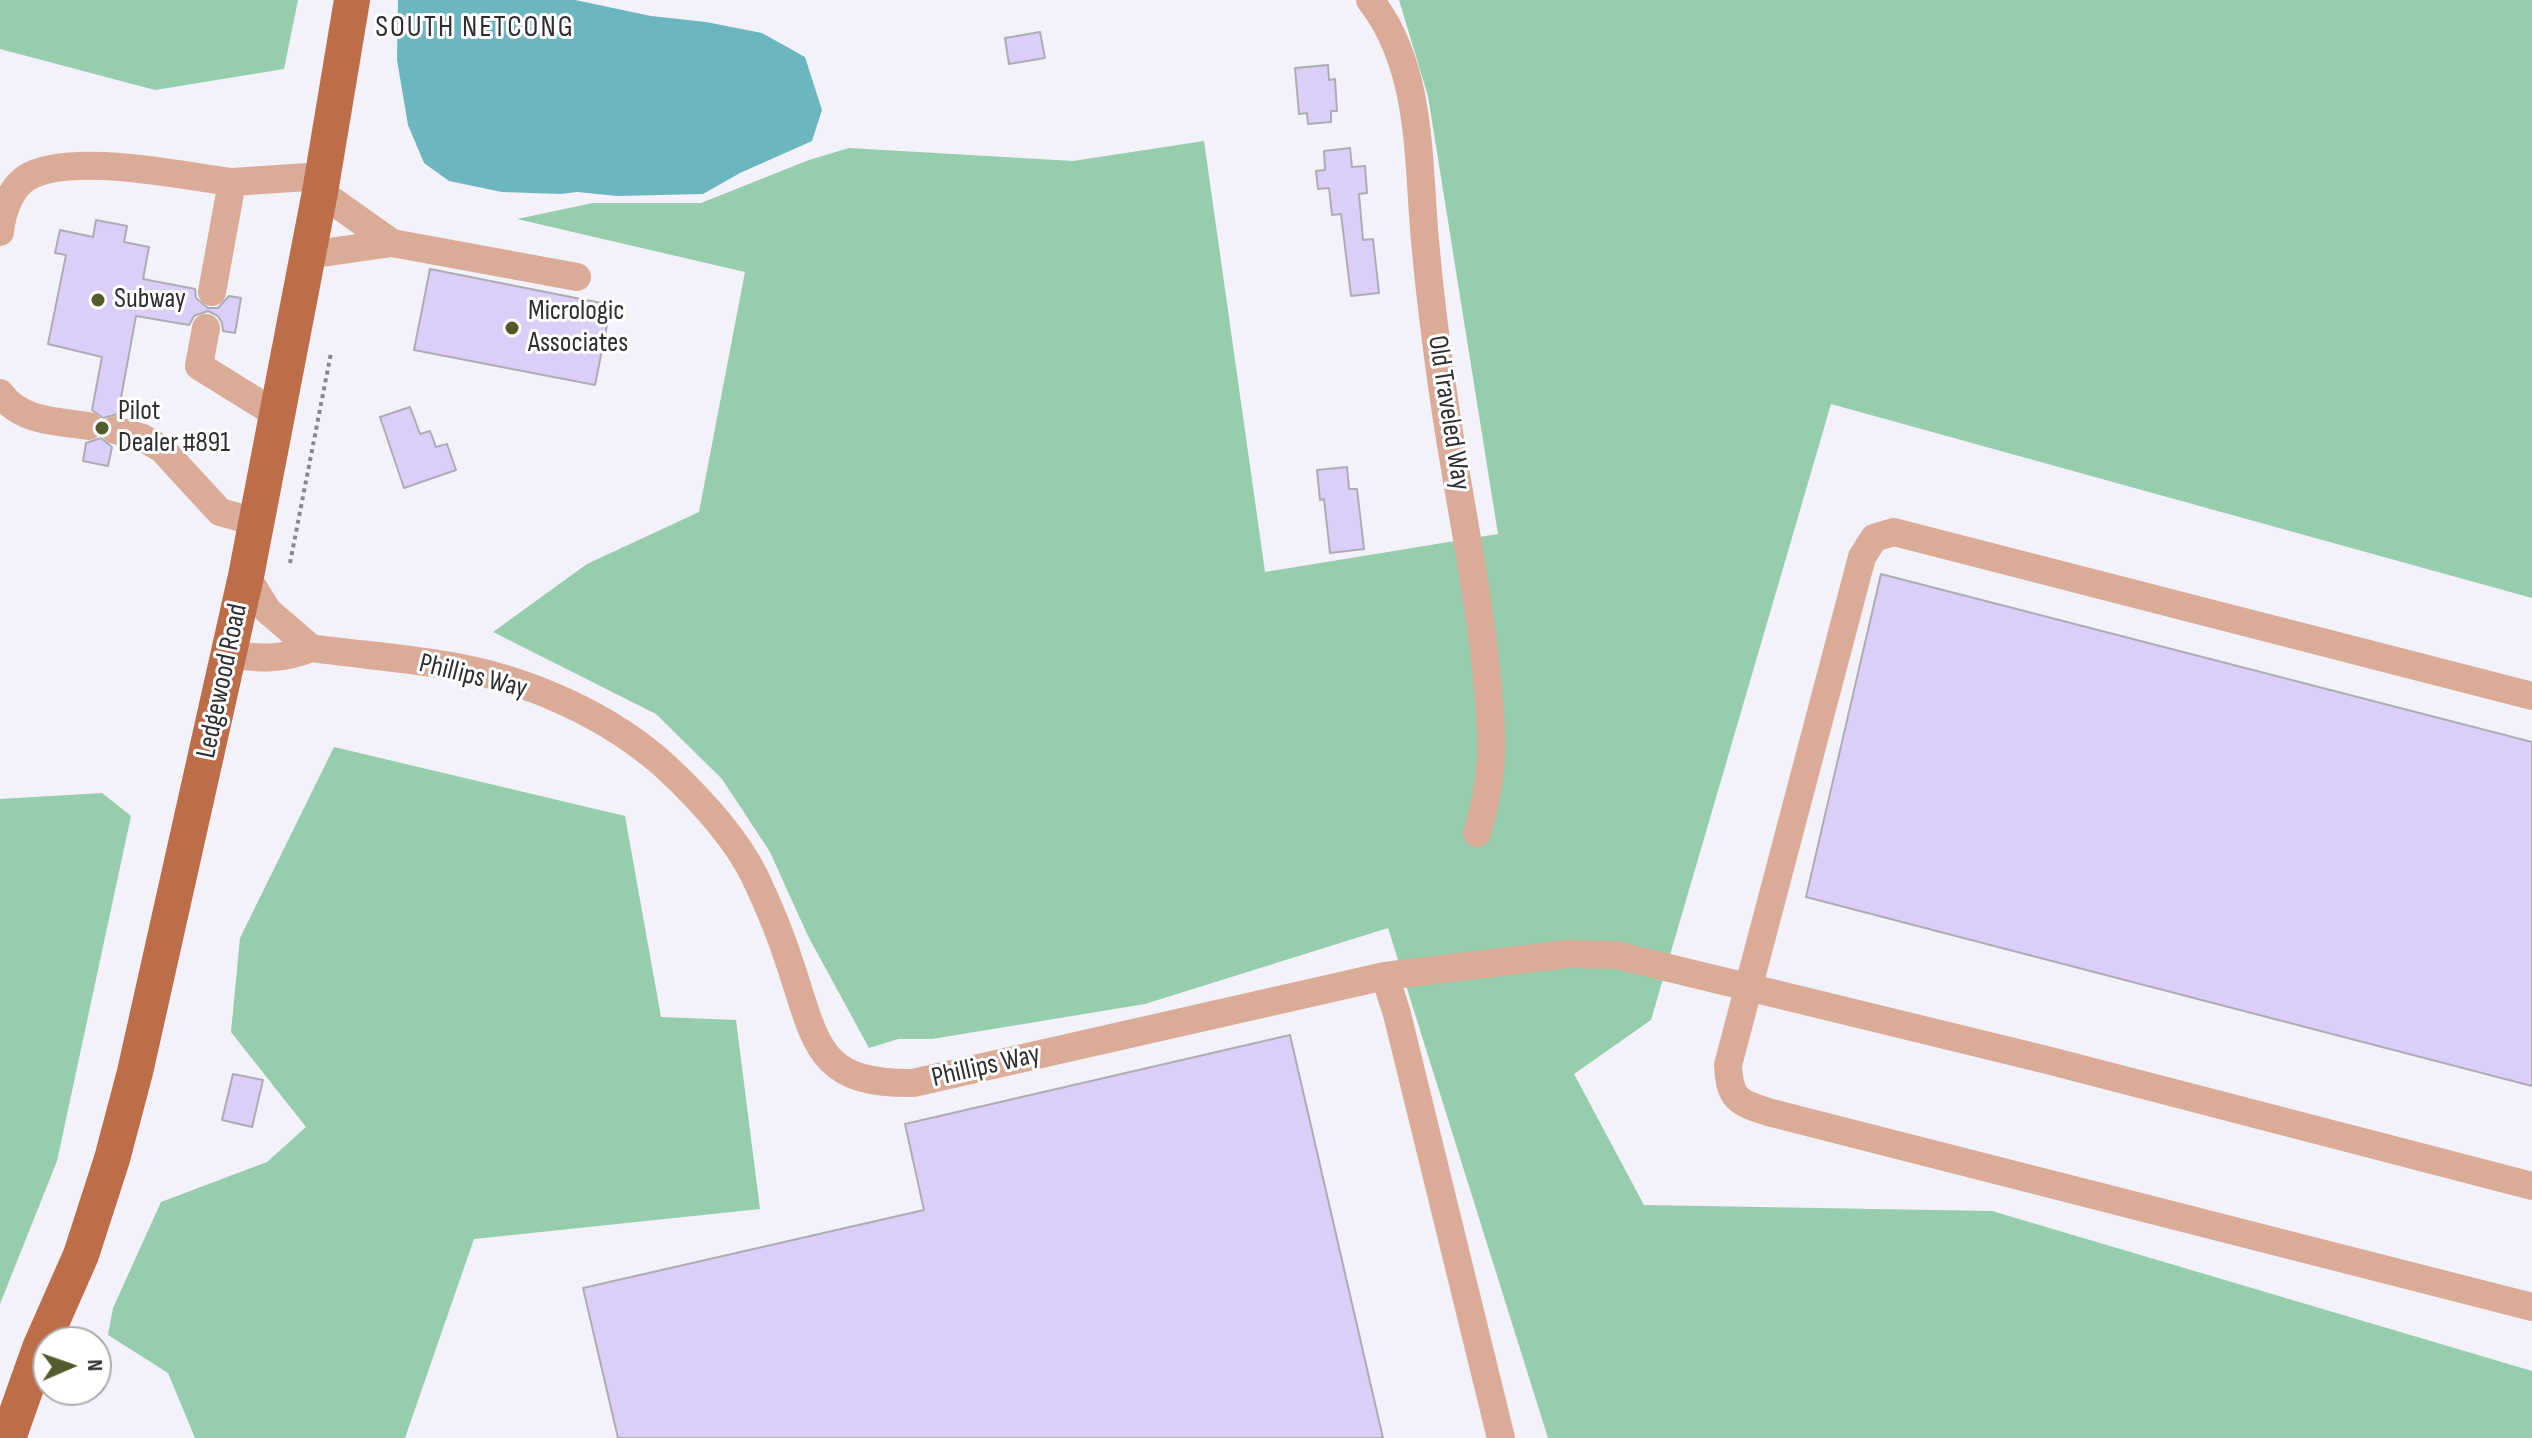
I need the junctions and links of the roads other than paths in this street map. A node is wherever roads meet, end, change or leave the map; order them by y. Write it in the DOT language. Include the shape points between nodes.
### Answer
graph roads {
  1 [pos="352,0"];
  2 [pos="1370,0"];
  3 [pos="232,182"];
  4 [pos="322,184"];
  5 [pos="0,232"];
  6 [pos="392,243"];
  7 [pos="308,255"];
  8 [pos="577,277"];
  9 [pos="212,292"];
  10 [pos="206,328"];
  11 [pos="0,393"];
  12 [pos="278,415"];
  13 [pos="256,522"];
  14 [pos="246,576"];
  15 [pos="311,648"];
  16 [pos="230,654"];
  17 [pos="2532,696"];
  18 [pos="1477,833"];
  19 [pos="1385,976"];
  20 [pos="1748,987"];
  21 [pos="2532,1186"];
  22 [pos="2532,1307"];
  23 [pos="50,1326"];
  24 [pos="32,1359"];
  25 [pos="32,1370"];
  26 [pos="0,1404"];
  27 [pos="8,1438"];
  28 [pos="1501,1438"];
  1 -- 4 [label="main road, Ledgewood Road"];
  2 -- 18 [label="street, Old Traveled Way" via="1399,47 1418,150 1434,322 1491,734 1488,795"];
  3 -- 4 [label="street"];
  3 -- 5 [label="street" via="73,165 48,170 26,178 11,195"];
  3 -- 9 [label="street"];
  4 -- 6 [label="street"];
  4 -- 7 [label="main road, Ledgewood Road"];
  6 -- 7 [label="street"];
  6 -- 8 [label="street"];
  7 -- 12 [label="main road, Ledgewood Road"];
  10 -- 12 [label="street" via="199,366"];
  11 -- 13 [label="street" via="32,418 143,438 162,449 220,512"];
  12 -- 13 [label="main road, Ledgewood Road"];
  13 -- 14 [label="main road, Ledgewood Road"];
  14 -- 15 [label="street" via="268,611"];
  14 -- 16 [label="main road, Ledgewood Road"];
  15 -- 16 [label="street, Phillips Way" via="280,658"];
  15 -- 19 [label="street, Phillips Way" via="462,668 512,683 589,714 665,766 725,831 753,873 817,1042 831,1061 864,1080 913,1083"];
  16 -- 23 [label="main road, Ledgewood Road" via="116,1145 81,1255"];
  17 -- 20 [label="street" via="1894,532 1874,538 1862,557"];
  19 -- 20 [label="street, Phillips Way" via="1567,954 1616,955"];
  19 -- 28 [label="street"];
  20 -- 21 [label="street, Phillips Way"];
  20 -- 22 [label="street" via="1728,1065 1729,1089 1742,1104"];
  24 -- 26 [label="main road"];
  25 -- 27 [label="main road"];
}
